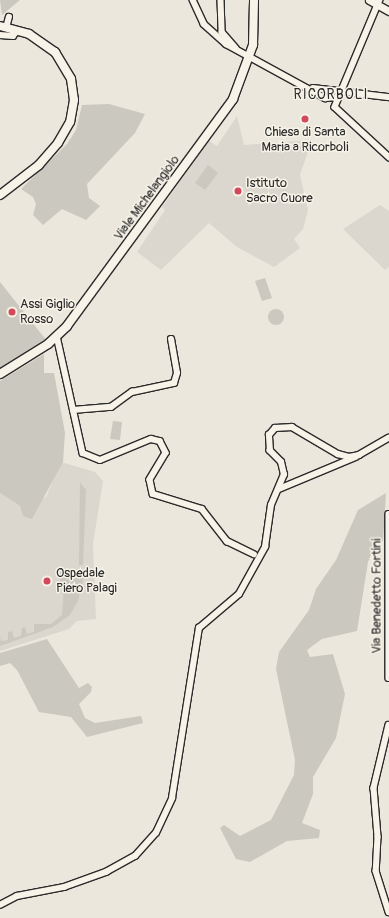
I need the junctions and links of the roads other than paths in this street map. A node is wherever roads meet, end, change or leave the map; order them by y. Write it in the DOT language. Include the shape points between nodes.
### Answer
graph roads {
  1 [pos="193,0"];
  2 [pos="221,0"];
  3 [pos="254,0"];
  4 [pos="369,0"];
  5 [pos="379,3"];
  6 [pos="389,10"];
  7 [pos="9,17"];
  8 [pos="3,27"];
  9 [pos="17,31"];
  10 [pos="0,35"];
  11 [pos="239,51"];
  12 [pos="251,56"];
  13 [pos="312,88"];
  14 [pos="339,94"];
  15 [pos="389,97"];
  16 [pos="389,157"];
  17 [pos="0,195"];
  18 [pos="57,336"];
  19 [pos="171,340"];
  20 [pos="0,374"];
  21 [pos="73,410"];
  22 [pos="389,438"];
  23 [pos="359,455"];
  24 [pos="279,489"];
  25 [pos="389,514"];
  26 [pos="254,554"];
  27 [pos="389,678"];
  28 [pos="389,725"];
  29 [pos="0,905"];
  30 [pos="389,912"];
  1 -- 11 [label="street" via="212,34"];
  2 -- 11 [label="street" via="222,32"];
  3 -- 12 [label="main road, Viale Michelangiolo" via="255,30"];
  4 -- 5 [label="street"];
  5 -- 6 [label="street"];
  5 -- 14 [label="street"];
  7 -- 8 [label="street"];
  8 -- 9 [label="main road"];
  9 -- 10 [label="street" via="13,36"];
  9 -- 17 [label="main road" via="42,42 60,58 71,79 74,107 58,143 39,164"];
  11 -- 12 [label="street"];
  12 -- 13 [label="street"];
  12 -- 18 [label="main road, Viale Michelangiolo" via="233,99"];
  13 -- 14 [label="street"];
  13 -- 14 [label="street" via="327,99"];
  14 -- 15 [label="street"];
  14 -- 16 [label="street" via="336,110"];
  18 -- 20 [label="main road, Viale Michelangiolo"];
  18 -- 21 [label="street"];
  19 -- 21 [label="street" via="177,373 174,382 132,392 111,407"];
  21 -- 26 [label="street" via="81,448 92,459 105,459 151,439 160,441 166,453 150,480 153,494 202,509 227,541"];
  22 -- 23 [label="street"];
  23 -- 24 [label="street"];
  23 -- 24 [label="street" via="338,454 292,427 275,428 267,443 284,469"];
  24 -- 29 [label="street" via="271,505 265,547 247,583 199,628 182,712 173,791 156,833 135,856 106,872 64,887 17,896"];
  25 -- 27 [label="street, Via Benedetto Fortini" via="386,545"];
  28 -- 30 [label="street" via="374,788 378,837 376,871"];
}
